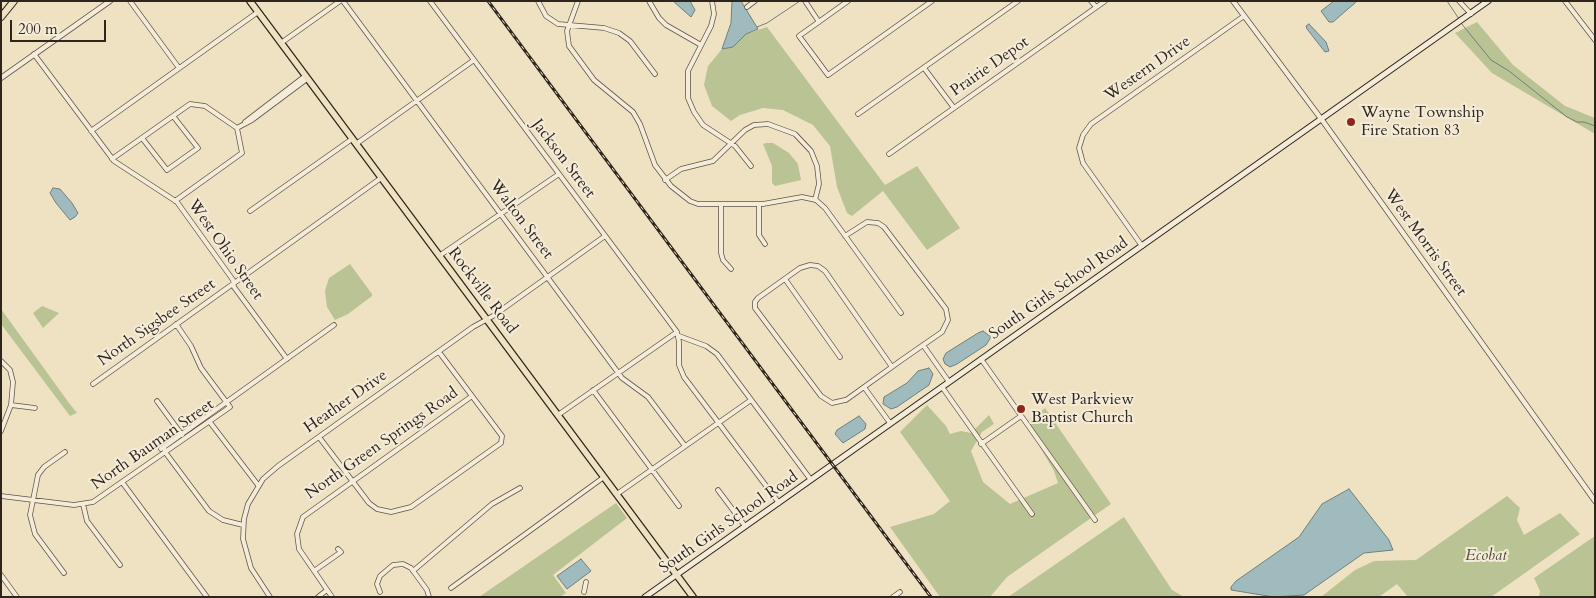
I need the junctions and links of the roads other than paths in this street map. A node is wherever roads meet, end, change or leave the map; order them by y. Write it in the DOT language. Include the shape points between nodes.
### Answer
graph roads {
  1 [pos="5,1"];
  2 [pos="14,1"];
  3 [pos="110,1"];
  4 [pos="130,1"];
  5 [pos="250,1"];
  6 [pos="342,1"];
  7 [pos="430,1"];
  8 [pos="538,1"];
  9 [pos="578,1"];
  10 [pos="650,1"];
  11 [pos="712,1"];
  12 [pos="755,1"];
  13 [pos="848,1"];
  14 [pos="932,1"];
  15 [pos="1018,1"];
  16 [pos="1091,1"];
  17 [pos="1105,1"];
  18 [pos="1233,1"];
  19 [pos="1459,1"];
  20 [pos="1488,1"];
  21 [pos="1565,1"];
  22 [pos="805,2"];
  23 [pos="1,6"];
  24 [pos="747,7"];
  25 [pos="1096,8"];
  26 [pos="258,12"];
  27 [pos="1244,16"];
  28 [pos="1468,16"];
  29 [pos="1,17"];
  30 [pos="819,22"];
  31 [pos="568,26"];
  32 [pos="1595,40"];
  33 [pos="281,43"];
  34 [pos="701,45"];
  35 [pos="34,54"];
  36 [pos="474,60"];
  37 [pos="179,68"];
  38 [pos="924,68"];
  39 [pos="655,74"];
  40 [pos="306,77"];
  41 [pos="1,78"];
  42 [pos="417,101"];
  43 [pos="954,108"];
  44 [pos="858,114"];
  45 [pos="173,116"];
  46 [pos="1322,120"];
  47 [pos="237,128"];
  48 [pos="90,131"];
  49 [pos="142,138"];
  50 [pos="354,142"];
  51 [pos="731,144"];
  52 [pos="889,154"];
  53 [pos="112,160"];
  54 [pos="751,166"];
  55 [pos="559,174"];
  56 [pos="381,178"];
  57 [pos="665,180"];
  58 [pos="815,200"];
  59 [pos="175,201"];
  60 [pos="721,204"];
  61 [pos="759,204"];
  62 [pos="250,212"];
  63 [pos="501,214"];
  64 [pos="605,236"];
  65 [pos="845,236"];
  66 [pos="765,244"];
  67 [pos="1142,246"];
  68 [pos="439,256"];
  69 [pos="731,268"];
  70 [pos="548,277"];
  71 [pos="785,279"];
  72 [pos="234,284"];
  73 [pos="901,313"];
  74 [pos="486,319"];
  75 [pos="176,324"];
  76 [pos="334,325"];
  77 [pos="678,334"];
  78 [pos="923,345"];
  79 [pos="439,352"];
  80 [pos="840,357"];
  81 [pos="287,359"];
  82 [pos="981,359"];
  83 [pos="1,361"];
  84 [pos="892,367"];
  85 [pos="619,373"];
  86 [pos="949,382"];
  87 [pos="92,384"];
  88 [pos="864,387"];
  89 [pos="942,387"];
  90 [pos="593,390"];
  91 [pos="472,396"];
  92 [pos="751,400"];
  93 [pos="157,401"];
  94 [pos="12,405"];
  95 [pos="228,405"];
  96 [pos="35,408"];
  97 [pos="558,415"];
  98 [pos="1021,416"];
  99 [pos="209,421"];
  100 [pos="718,423"];
  101 [pos="890,423"];
  102 [pos="1,431"];
  103 [pos="182,434"];
  104 [pos="319,437"];
  105 [pos="981,444"];
  106 [pos="685,446"];
  107 [pos="163,451"];
  108 [pos="65,452"];
  109 [pos="652,469"];
  110 [pos="604,477"];
  111 [pos="811,480"];
  112 [pos="351,481"];
  113 [pos="122,482"];
  114 [pos="258,485"];
  115 [pos="520,488"];
  116 [pos="718,490"];
  117 [pos="617,494"];
  118 [pos="1,496"];
  119 [pos="32,499"];
  120 [pos="1595,501"];
  121 [pos="779,503"];
  122 [pos="83,504"];
  123 [pos="679,506"];
  124 [pos="1032,514"];
  125 [pos="1095,520"];
  126 [pos="244,525"];
  127 [pos="746,527"];
  128 [pos="338,549"];
  129 [pos="120,565"];
  130 [pos="314,571"];
  131 [pos="413,571"];
  132 [pos="64,573"];
  133 [pos="676,574"];
  134 [pos="1,575"];
  135 [pos="586,582"];
  136 [pos="451,588"];
  137 [pos="327,590"];
  138 [pos="380,592"];
  139 [pos="584,592"];
  140 [pos="900,592"];
  141 [pos="17,597"];
  142 [pos="207,597"];
  143 [pos="270,597"];
  144 [pos="318,597"];
  145 [pos="332,597"];
  146 [pos="429,597"];
  147 [pos="645,597"];
  148 [pos="693,597"];
  149 [pos="893,597"];
  1 -- 23 [label="highway"];
  2 -- 29 [label="highway"];
  3 -- 35 [label="street"];
  4 -- 37 [label="street"];
  5 -- 26 [label="main road, Rockville Road"];
  6 -- 33 [label="street"];
  6 -- 42 [label="street, Walton Street"];
  7 -- 36 [label="street, Jackson Street"];
  8 -- 31 [label="street" via="548,19"];
  9 -- 31 [label="street"];
  10 -- 34 [label="street" via="658,18 666,25"];
  11 -- 34 [label="street" via="713,21"];
  12 -- 24 [label="street"];
  13 -- 30 [label="street"];
  14 -- 30 [label="street" via="828,75 799,36"];
  15 -- 38 [label="street"];
  16 -- 25 [label="street"];
  17 -- 25 [label="street, Prairie Depot"];
  18 -- 27 [label="street, West Morris Street"];
  19 -- 28 [label="street"];
  20 -- 28 [label="main road, South Girls School Road"];
  21 -- 32 [label="street"];
  22 -- 30 [label="street"];
  25 -- 43 [label="street, Prairie Depot"];
  26 -- 33 [label="main road, Rockville Road"];
  26 -- 37 [label="street"];
  27 -- 46 [label="street, West Morris Street"];
  27 -- 67 [label="street, Western Drive" via="1091,124 1083,135 1080,152 1084,163"];
  28 -- 46 [label="main road, South Girls School Road"];
  31 -- 39 [label="street" via="618,32 630,41"];
  31 -- 57 [label="street" via="568,43 585,69 633,112 651,158"];
  33 -- 40 [label="main road, Rockville Road"];
  34 -- 51 [label="street" via="688,70 688,98 703,125"];
  35 -- 41 [label="street"];
  35 -- 48 [label="street, West Ohio Street"];
  36 -- 42 [label="street"];
  36 -- 55 [label="street, Jackson Street"];
  37 -- 48 [label="street"];
  38 -- 43 [label="street"];
  38 -- 44 [label="street"];
  40 -- 47 [label="street"];
  40 -- 50 [label="main road, Rockville Road"];
  42 -- 50 [label="street"];
  42 -- 63 [label="street, Walton Street"];
  43 -- 52 [label="street, Prairie Depot"];
  45 -- 47 [label="street" via="190,104 199,104"];
  45 -- 49 [label="street"];
  45 -- 49 [label="street" via="198,148 167,170"];
  46 -- 67 [label="main road, South Girls School Road"];
  46 -- 120 [label="street, West Morris Street"];
  47 -- 59 [label="street" via="242,153"];
  48 -- 53 [label="street, West Ohio Street"];
  49 -- 53 [label="street"];
  50 -- 56 [label="main road, Rockville Road"];
  50 -- 62 [label="street"];
  51 -- 54 [label="street"];
  51 -- 57 [label="street" via="713,162 682,169"];
  51 -- 58 [label="street" via="745,130 759,124 777,126 795,134 808,146 815,160 819,187"];
  53 -- 59 [label="street, West Ohio Street"];
  55 -- 63 [label="street"];
  55 -- 64 [label="street, Jackson Street"];
  56 -- 68 [label="main road, Rockville Road"];
  56 -- 72 [label="street, North Sigsbee Street"];
  57 -- 60 [label="street" via="693,203"];
  58 -- 61 [label="street" via="799,197"];
  58 -- 65 [label="street" via="826,208"];
  59 -- 72 [label="street, West Ohio Street"];
  60 -- 61 [label="street"];
  60 -- 69 [label="street" via="721,253"];
  61 -- 66 [label="street" via="759,235"];
  63 -- 68 [label="street"];
  63 -- 70 [label="street, Walton Street"];
  64 -- 70 [label="street, Heather Drive"];
  64 -- 77 [label="street, Jackson Street"];
  65 -- 73 [label="street"];
  65 -- 78 [label="street" via="861,225 873,222 885,228 948,314 944,330"];
  67 -- 82 [label="main road, South Girls School Road"];
  68 -- 74 [label="main road, Rockville Road"];
  70 -- 74 [label="street, Heather Drive"];
  70 -- 85 [label="street, Walton Street"];
  71 -- 80 [label="street"];
  71 -- 84 [label="street" via="804,266 815,265 824,271"];
  71 -- 88 [label="street" via="758,298 756,310 822,396 832,403 843,401"];
  72 -- 75 [label="street, North Sigsbee Street"];
  72 -- 81 [label="street, West Ohio Street"];
  74 -- 79 [label="street, Heather Drive"];
  74 -- 97 [label="main road, Rockville Road"];
  75 -- 87 [label="street, North Sigsbee Street"];
  75 -- 95 [label="street" via="200,368"];
  76 -- 81 [label="street, North Bauman Street"];
  77 -- 85 [label="street"];
  77 -- 92 [label="street" via="713,350"];
  77 -- 100 [label="street" via="681,371"];
  78 -- 84 [label="street"];
  78 -- 86 [label="street"];
  79 -- 91 [label="street"];
  79 -- 104 [label="street, Heather Drive"];
  81 -- 95 [label="street, North Bauman Street"];
  82 -- 86 [label="main road, South Girls School Road"];
  82 -- 98 [label="street"];
  83 -- 94 [label="street" via="12,377"];
  84 -- 88 [label="street"];
  85 -- 90 [label="street"];
  85 -- 106 [label="street, Walton Street" via="648,397"];
  86 -- 89 [label="main road, South Girls School Road"];
  88 -- 101 [label="street"];
  89 -- 101 [label="main road, South Girls School Road"];
  89 -- 105 [label="street"];
  90 -- 97 [label="street"];
  90 -- 109 [label="street"];
  91 -- 112 [label="street, North Green Springs Road"];
  91 -- 112 [label="street" via="503,440 501,444 402,511 386,512 372,506"];
  92 -- 100 [label="street"];
  92 -- 111 [label="street"];
  93 -- 103 [label="street"];
  94 -- 96 [label="street"];
  94 -- 102 [label="street"];
  95 -- 99 [label="street, North Bauman Street"];
  95 -- 103 [label="street, North Bauman Street"];
  97 -- 110 [label="main road, Rockville Road"];
  98 -- 105 [label="street"];
  98 -- 125 [label="street"];
  99 -- 107 [label="street, North Bauman Street"];
  99 -- 114 [label="street"];
  100 -- 106 [label="street"];
  100 -- 121 [label="street"];
  101 -- 111 [label="main road, South Girls School Road"];
  103 -- 107 [label="street, North Bauman Street"];
  104 -- 112 [label="street"];
  104 -- 114 [label="street, Heather Drive" via="278,466"];
  105 -- 124 [label="street"];
  106 -- 109 [label="street"];
  107 -- 113 [label="street, North Bauman Street"];
  107 -- 126 [label="street" via="210,511 223,520"];
  108 -- 119 [label="street" via="40,472"];
  109 -- 117 [label="street"];
  109 -- 123 [label="street"];
  110 -- 117 [label="main road, Rockville Road"];
  110 -- 136 [label="street"];
  111 -- 121 [label="main road, South Girls School Road"];
  112 -- 130 [label="street, North Green Springs Road" via="308,512 299,524 299,549"];
  113 -- 122 [label="street, North Bauman Street" via="96,500"];
  113 -- 142 [label="street"];
  114 -- 126 [label="street, Heather Drive" via="248,504"];
  115 -- 131 [label="street" via="493,503"];
  116 -- 127 [label="street"];
  117 -- 133 [label="main road, Rockville Road"];
  118 -- 119 [label="street, North Bauman Street"];
  119 -- 122 [label="street, North Bauman Street"];
  119 -- 132 [label="street" via="30,518 33,530"];
  121 -- 127 [label="main road, South Girls School Road"];
  122 -- 129 [label="street" via="87,520"];
  126 -- 143 [label="street, Heather Drive" via="248,563"];
  127 -- 133 [label="main road, South Girls School Road"];
  128 -- 130 [label="street" via="340,552"];
  130 -- 137 [label="street, North Green Springs Road"];
  131 -- 138 [label="street" via="404,564 393,565 378,578"];
  131 -- 146 [label="street"];
  133 -- 147 [label="main road, South Girls School Road"];
  133 -- 148 [label="main road, Rockville Road"];
  134 -- 141 [label="street"];
  135 -- 139 [label="street"];
  137 -- 144 [label="street"];
  137 -- 145 [label="street, North Green Springs Road"];
  140 -- 149 [label="street"];
}
